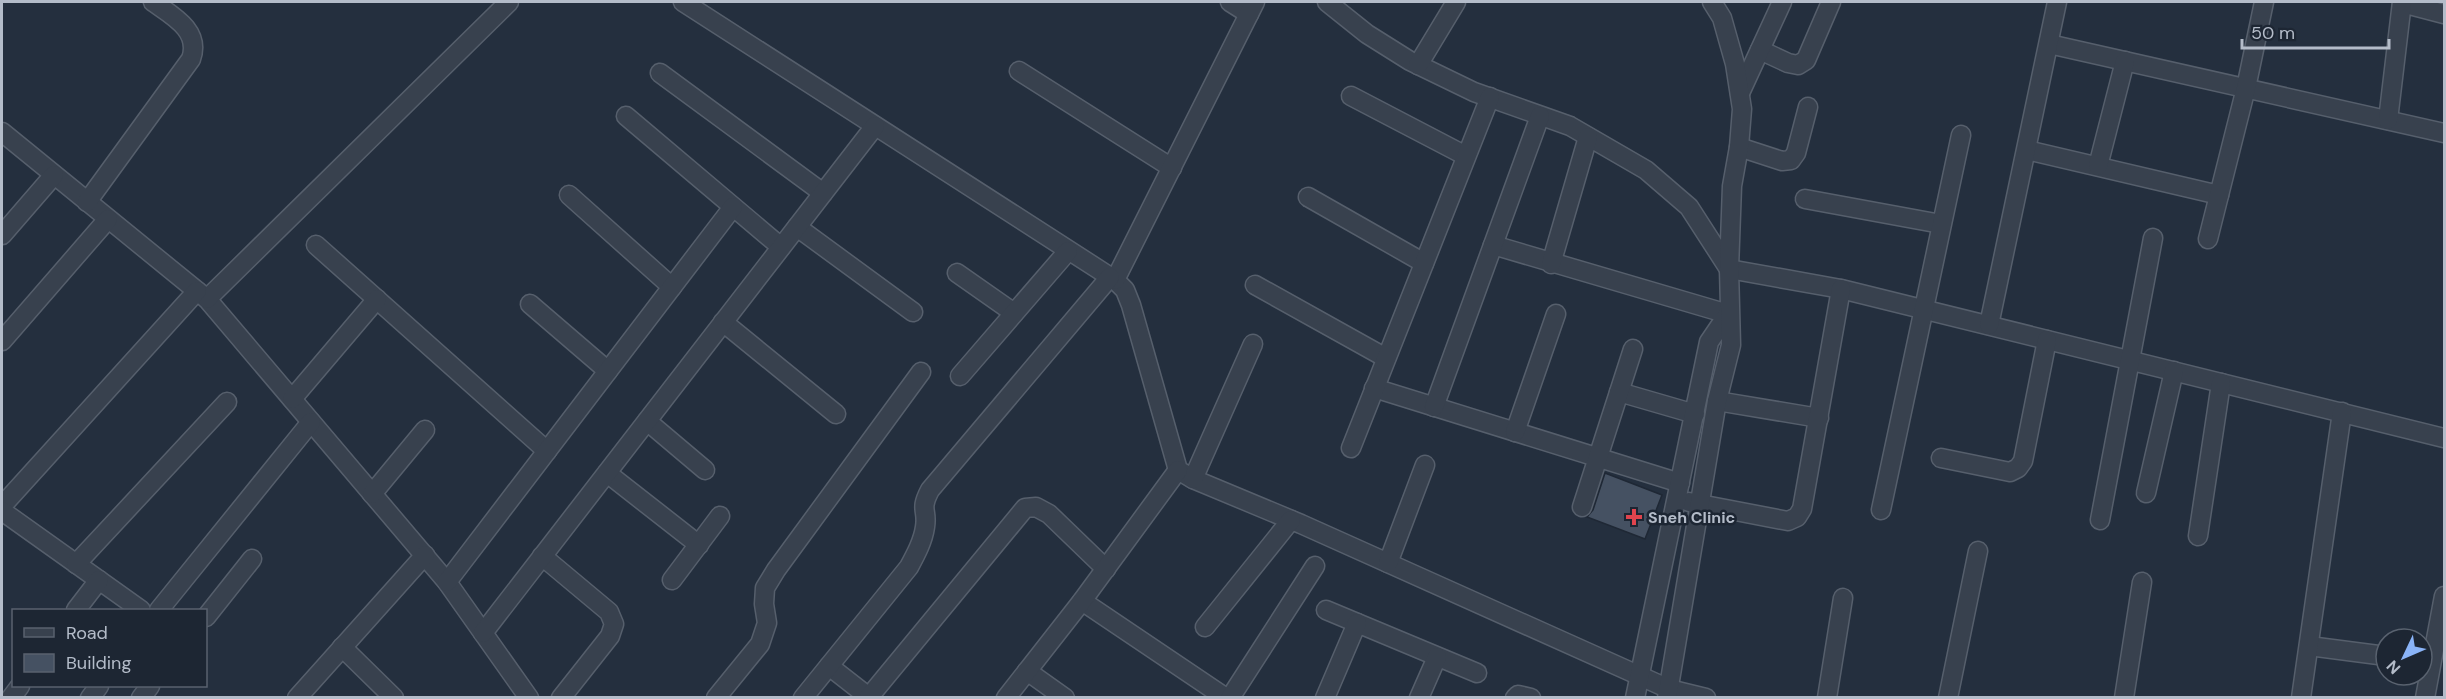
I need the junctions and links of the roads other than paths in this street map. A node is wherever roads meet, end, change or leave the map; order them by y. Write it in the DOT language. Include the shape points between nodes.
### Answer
graph roads {
  1 [pos="153,2"];
  2 [pos="509,2"];
  3 [pos="683,2"];
  4 [pos="1230,2"];
  5 [pos="1327,2"];
  6 [pos="1456,2"];
  7 [pos="1712,2"];
  8 [pos="1782,2"];
  9 [pos="1831,2"];
  10 [pos="2057,2"];
  11 [pos="2264,2"];
  12 [pos="2402,2"];
  13 [pos="1252,8"];
  14 [pos="2445,14"];
  15 [pos="2049,44"];
  16 [pos="1760,50"];
  17 [pos="2125,61"];
  18 [pos="1418,65"];
  19 [pos="1018,71"];
  20 [pos="660,73"];
  21 [pos="2246,88"];
  22 [pos="1740,93"];
  23 [pos="1351,96"];
  24 [pos="1490,97"];
  25 [pos="1808,107"];
  26 [pos="626,116"];
  27 [pos="1540,116"];
  28 [pos="2388,120"];
  29 [pos="875,126"];
  30 [pos="2,132"];
  31 [pos="2445,133"];
  32 [pos="1961,135"];
  33 [pos="1588,136"];
  34 [pos="1739,147"];
  35 [pos="2027,150"];
  36 [pos="1466,156"];
  37 [pos="2098,166"];
  38 [pos="1172,168"];
  39 [pos="54,175"];
  40 [pos="823,193"];
  41 [pos="568,195"];
  42 [pos="2219,195"];
  43 [pos="1308,197"];
  44 [pos="1805,199"];
  45 [pos="87,202"];
  46 [pos="733,207"];
  47 [pos="108,219"];
  48 [pos="1941,224"];
  49 [pos="797,227"];
  50 [pos="2,235"];
  51 [pos="2153,238"];
  52 [pos="2208,240"];
  53 [pos="316,245"];
  54 [pos="1493,245"];
  55 [pos="781,248"];
  56 [pos="1068,251"];
  57 [pos="1424,263"];
  58 [pos="1551,264"];
  59 [pos="1728,269"];
  60 [pos="957,273"];
  61 [pos="1113,279"];
  62 [pos="1255,285"];
  63 [pos="672,287"];
  64 [pos="1840,289"];
  65 [pos="202,295"];
  66 [pos="377,299"];
  67 [pos="530,304"];
  68 [pos="1922,309"];
  69 [pos="913,312"];
  70 [pos="1014,314"];
  71 [pos="1556,314"];
  72 [pos="1728,314"];
  73 [pos="723,322"];
  74 [pos="1989,325"];
  75 [pos="2047,340"];
  76 [pos="2,341"];
  77 [pos="1253,344"];
  78 [pos="1633,349"];
  79 [pos="1386,358"];
  80 [pos="2129,360"];
  81 [pos="608,371"];
  82 [pos="2174,371"];
  83 [pos="921,372"];
  84 [pos="960,376"];
  85 [pos="2220,382"];
  86 [pos="1374,388"];
  87 [pos="1619,392"];
  88 [pos="292,399"];
  89 [pos="1717,401"];
  90 [pos="227,402"];
  91 [pos="1434,407"];
  92 [pos="2342,412"];
  93 [pos="836,414"];
  94 [pos="1695,414"];
  95 [pos="1818,417"];
  96 [pos="647,421"];
  97 [pos="311,422"];
  98 [pos="425,430"];
  99 [pos="1515,432"];
  100 [pos="2445,438"];
  101 [pos="1352,448"];
  102 [pos="547,451"];
  103 [pos="1597,457"];
  104 [pos="1941,458"];
  105 [pos="1425,465"];
  106 [pos="705,470"];
  107 [pos="607,473"];
  108 [pos="1186,474"];
  109 [pos="1678,491"];
  110 [pos="2146,493"];
  111 [pos="372,494"];
  112 [pos="1700,504"];
  113 [pos="2,506"];
  114 [pos="1582,507"];
  115 [pos="2,510"];
  116 [pos="1881,510"];
  117 [pos="720,516"];
  118 [pos="1291,520"];
  119 [pos="2100,520"];
  120 [pos="2198,536"];
  121 [pos="699,545"];
  122 [pos="1978,551"];
  123 [pos="424,555"];
  124 [pos="543,556"];
  125 [pos="252,559"];
  126 [pos="1388,563"];
  127 [pos="76,564"];
  128 [pos="1315,566"];
  129 [pos="1106,569"];
  130 [pos="99,580"];
  131 [pos="672,580"];
  132 [pos="447,582"];
  133 [pos="2142,582"];
  134 [pos="2445,596"];
  135 [pos="1843,598"];
  136 [pos="1082,601"];
  137 [pos="77,609"];
  138 [pos="140,609"];
  139 [pos="160,609"];
  140 [pos="1326,610"];
  141 [pos="207,616"];
  142 [pos="1357,623"];
  143 [pos="1205,627"];
  144 [pos="483,633"];
  145 [pos="2434,635"];
  146 [pos="2309,646"];
  147 [pos="342,647"];
  148 [pos="2374,654"];
  149 [pos="1437,657"];
  150 [pos="829,666"];
  151 [pos="1027,671"];
  152 [pos="1477,673"];
  153 [pos="1641,677"];
  154 [pos="1202,691"];
  155 [pos="1668,693"];
  156 [pos="869,697"];
  157 [pos="297,698"];
  158 [pos="394,698"];
  159 [pos="529,698"];
  160 [pos="561,698"];
  161 [pos="716,698"];
  162 [pos="803,698"];
  163 [pos="1006,698"];
  164 [pos="1065,698"];
  165 [pos="1228,698"];
  166 [pos="1325,698"];
  167 [pos="1419,698"];
  168 [pos="1515,698"];
  169 [pos="1531,698"];
  170 [pos="1635,698"];
  171 [pos="1706,698"];
  172 [pos="1827,698"];
  173 [pos="1948,698"];
  174 [pos="2124,698"];
  175 [pos="2301,698"];
  1 -- 45 [label="street" via="191,33 195,49"];
  2 -- 65 [label="street"];
  3 -- 29 [label="street"];
  4 -- 13 [label="street"];
  5 -- 18 [label="street" via="1367,34"];
  6 -- 18 [label="street"];
  7 -- 22 [label="street" via="1725,27"];
  8 -- 16 [label="street"];
  9 -- 16 [label="street" via="1806,60 1798,65 1788,63"];
  10 -- 15 [label="street"];
  11 -- 21 [label="street"];
  12 -- 14 [label="street"];
  12 -- 28 [label="street"];
  13 -- 38 [label="street"];
  15 -- 17 [label="street"];
  15 -- 35 [label="street"];
  16 -- 22 [label="street"];
  17 -- 21 [label="street"];
  17 -- 37 [label="street"];
  18 -- 24 [label="street"];
  19 -- 38 [label="street"];
  20 -- 40 [label="street"];
  21 -- 28 [label="street"];
  21 -- 42 [label="street"];
  22 -- 34 [label="street"];
  23 -- 36 [label="street"];
  24 -- 27 [label="street"];
  24 -- 36 [label="street"];
  25 -- 34 [label="street" via="1791,160 1782,161"];
  26 -- 46 [label="street"];
  27 -- 33 [label="street"];
  27 -- 54 [label="street"];
  28 -- 31 [label="street"];
  29 -- 40 [label="street"];
  29 -- 56 [label="street"];
  30 -- 39 [label="street"];
  32 -- 48 [label="street"];
  33 -- 58 [label="street"];
  33 -- 59 [label="street" via="1646,170 1689,207"];
  34 -- 59 [label="street" via="1732,186"];
  35 -- 37 [label="street"];
  35 -- 74 [label="street"];
  36 -- 57 [label="street"];
  37 -- 42 [label="street"];
  38 -- 61 [label="street"];
  39 -- 45 [label="street"];
  39 -- 50 [label="street"];
  40 -- 49 [label="street"];
  41 -- 63 [label="street"];
  42 -- 52 [label="street"];
  43 -- 57 [label="street"];
  44 -- 48 [label="street"];
  45 -- 47 [label="street"];
  46 -- 55 [label="street"];
  46 -- 63 [label="street"];
  47 -- 65 [label="street"];
  47 -- 76 [label="street"];
  48 -- 68 [label="street"];
  49 -- 55 [label="street"];
  49 -- 69 [label="street"];
  51 -- 80 [label="street"];
  53 -- 66 [label="street"];
  54 -- 58 [label="street"];
  54 -- 91 [label="street"];
  55 -- 73 [label="street"];
  56 -- 61 [label="street"];
  56 -- 70 [label="street"];
  57 -- 79 [label="street"];
  58 -- 72 [label="street"];
  59 -- 64 [label="street"];
  59 -- 72 [label="street"];
  60 -- 70 [label="street"];
  61 -- 108 [label="street" via="1125,290 1131,305"];
  61 -- 150 [label="street" via="930,490 923,505 926,524 909,567"];
  62 -- 79 [label="street"];
  63 -- 81 [label="street"];
  64 -- 68 [label="street"];
  64 -- 95 [label="street"];
  65 -- 88 [label="street"];
  65 -- 113 [label="street"];
  66 -- 88 [label="street"];
  66 -- 102 [label="street"];
  67 -- 81 [label="street"];
  68 -- 74 [label="street"];
  68 -- 116 [label="street"];
  70 -- 84 [label="street"];
  71 -- 99 [label="street"];
  72 -- 89 [label="street" via="1731,345"];
  72 -- 94 [label="street" via="1709,342"];
  73 -- 93 [label="street"];
  73 -- 96 [label="street"];
  74 -- 75 [label="street"];
  75 -- 80 [label="street"];
  75 -- 104 [label="street" via="2023,461 2018,468 2010,471"];
  77 -- 108 [label="street"];
  78 -- 87 [label="street"];
  79 -- 86 [label="street"];
  80 -- 82 [label="street"];
  80 -- 119 [label="street"];
  81 -- 102 [label="street"];
  82 -- 85 [label="street"];
  82 -- 110 [label="street"];
  83 -- 161 [label="street" via="776,570 765,588 767,623 760,644"];
  85 -- 92 [label="street"];
  85 -- 120 [label="street"];
  86 -- 91 [label="street"];
  86 -- 101 [label="street"];
  87 -- 94 [label="street"];
  87 -- 103 [label="street"];
  88 -- 97 [label="street"];
  89 -- 95 [label="street"];
  89 -- 112 [label="street"];
  90 -- 127 [label="street"];
  91 -- 99 [label="street"];
  92 -- 100 [label="street"];
  92 -- 146 [label="street"];
  94 -- 109 [label="street"];
  95 -- 112 [label="street" via="1802,509 1797,517 1788,521"];
  96 -- 106 [label="street"];
  96 -- 107 [label="street"];
  97 -- 111 [label="street"];
  97 -- 139 [label="street"];
  98 -- 111 [label="street"];
  99 -- 103 [label="street"];
  102 -- 132 [label="street"];
  103 -- 109 [label="street"];
  103 -- 114 [label="street"];
  105 -- 126 [label="street"];
  107 -- 121 [label="street"];
  107 -- 124 [label="street"];
  108 -- 118 [label="street"];
  108 -- 129 [label="street"];
  109 -- 112 [label="street"];
  109 -- 153 [label="street"];
  111 -- 123 [label="street"];
  112 -- 155 [label="street"];
  115 -- 127 [label="street"];
  117 -- 121 [label="street"];
  118 -- 126 [label="street"];
  118 -- 143 [label="street"];
  121 -- 131 [label="street"];
  122 -- 173 [label="street"];
  123 -- 132 [label="street"];
  123 -- 147 [label="street"];
  124 -- 144 [label="street"];
  124 -- 160 [label="street" via="609,612 614,624 610,636"];
  125 -- 141 [label="street"];
  126 -- 153 [label="street"];
  127 -- 130 [label="street"];
  128 -- 165 [label="street"];
  129 -- 136 [label="street"];
  129 -- 156 [label="street" via="1049,514 1036,507 1025,508"];
  130 -- 137 [label="street"];
  130 -- 138 [label="street"];
  132 -- 144 [label="street"];
  133 -- 174 [label="street"];
  134 -- 145 [label="street"];
  135 -- 172 [label="street"];
  136 -- 151 [label="street"];
  136 -- 154 [label="street"];
  140 -- 142 [label="street"];
  142 -- 149 [label="street"];
  142 -- 166 [label="street"];
  144 -- 159 [label="street"];
  146 -- 148 [label="street"];
  146 -- 175 [label="street"];
  147 -- 157 [label="street"];
  147 -- 158 [label="street"];
  149 -- 152 [label="street"];
  149 -- 167 [label="street"];
  150 -- 156 [label="street"];
  150 -- 162 [label="street"];
  151 -- 163 [label="street"];
  151 -- 164 [label="street"];
  153 -- 155 [label="street"];
  153 -- 170 [label="street"];
  154 -- 165 [label="street"];
  155 -- 171 [label="street"];
  168 -- 169 [label="street"];
}
